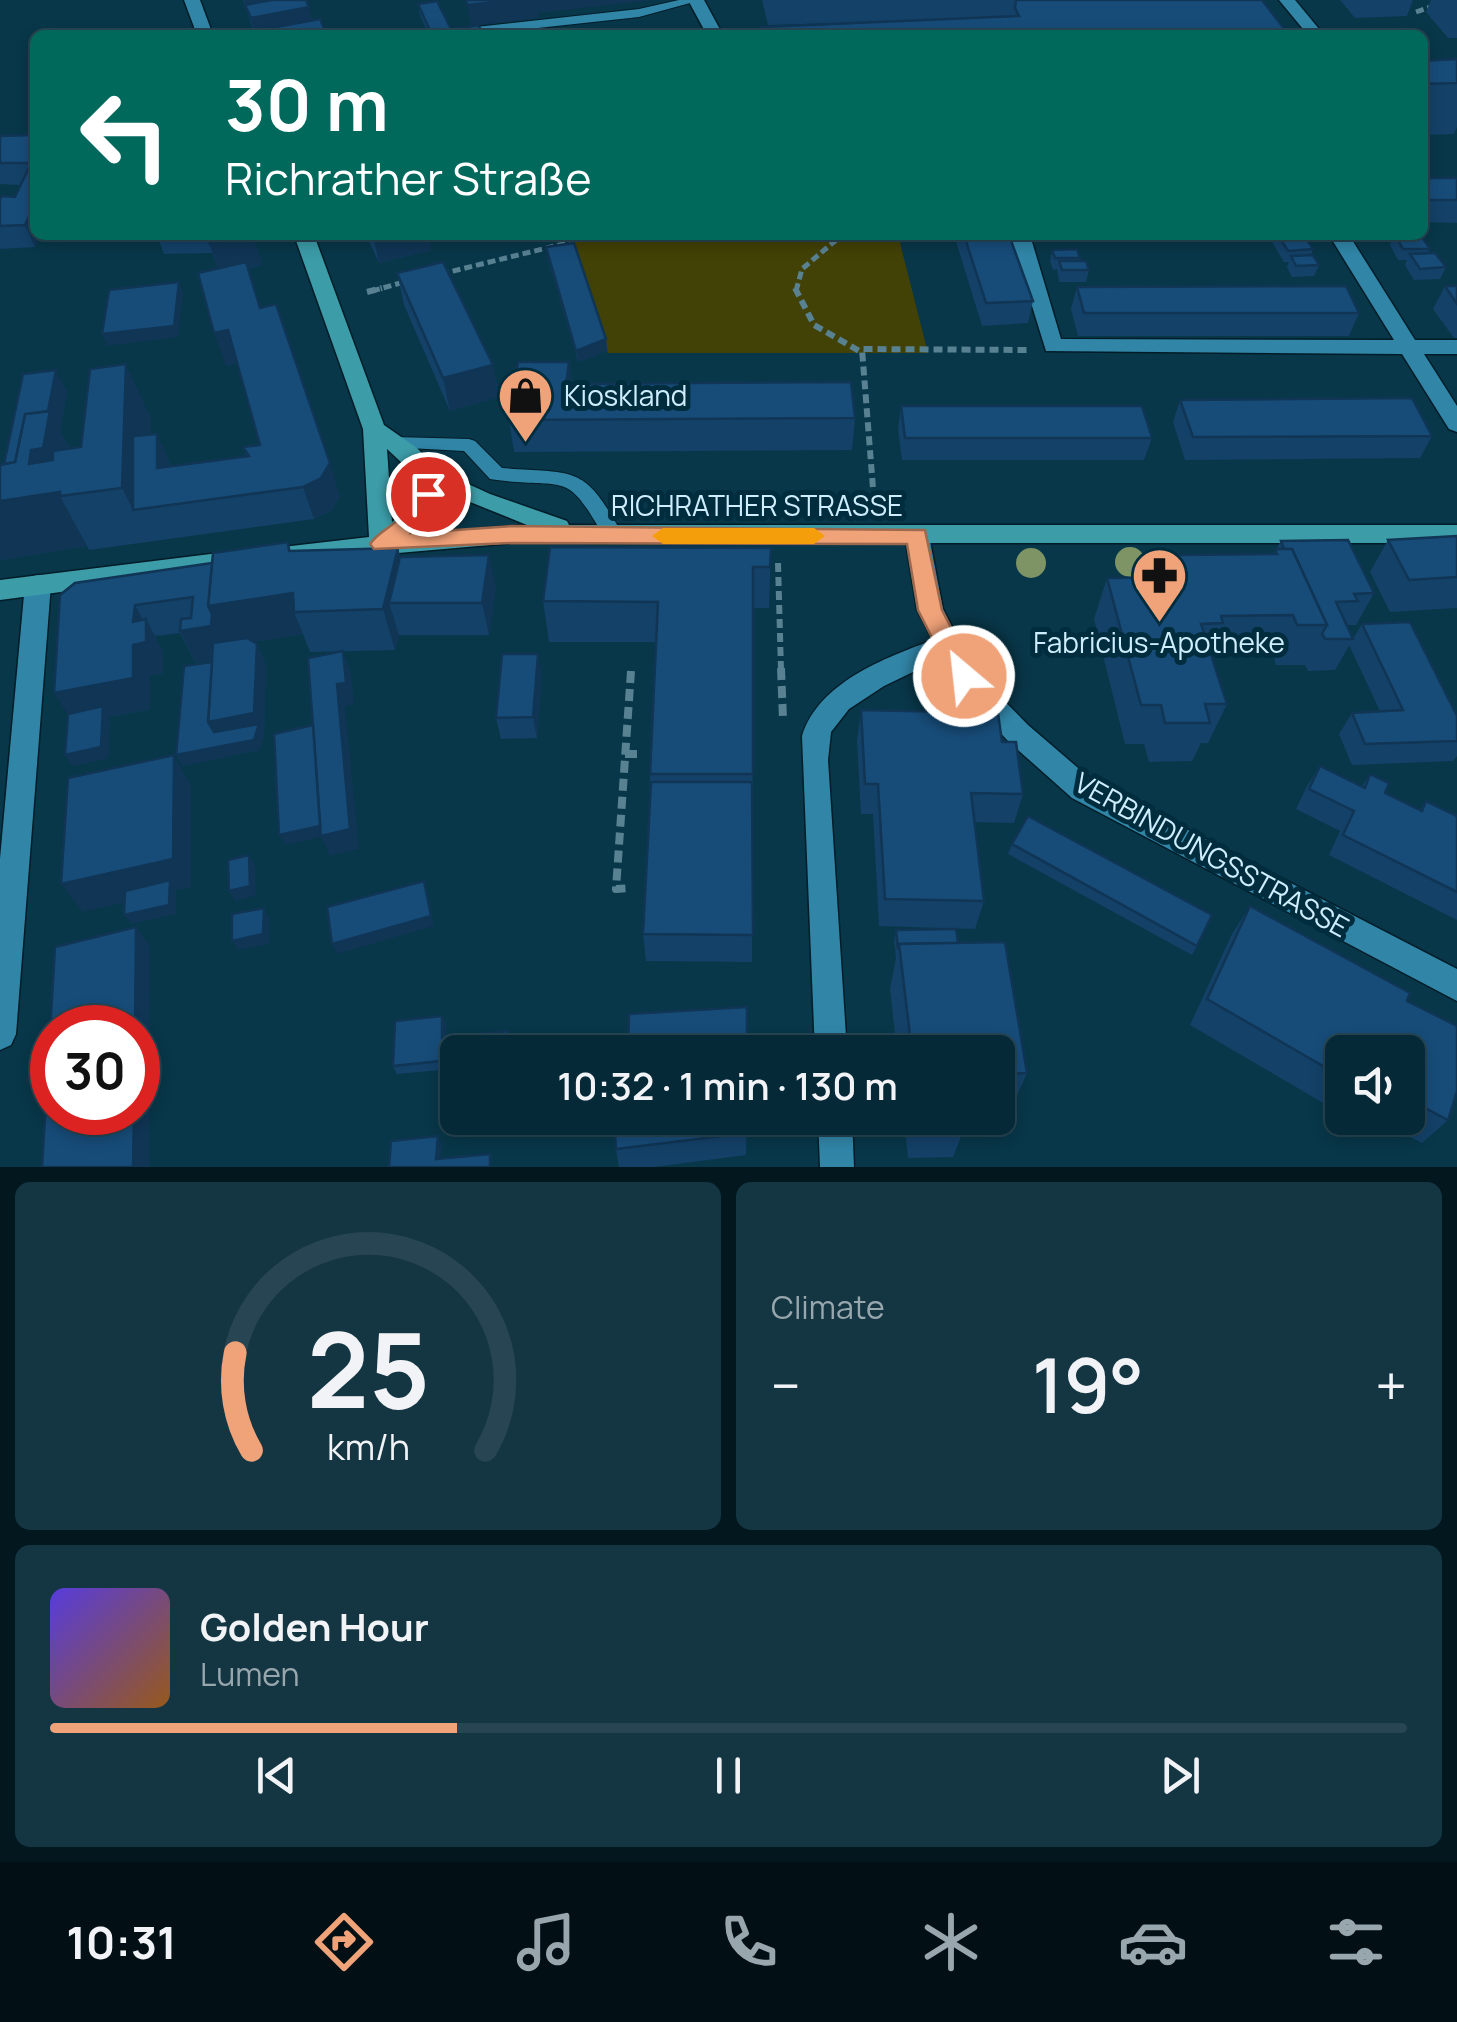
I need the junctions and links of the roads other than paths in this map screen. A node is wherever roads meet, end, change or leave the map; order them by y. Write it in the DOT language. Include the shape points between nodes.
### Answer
graph roads {
  1 [pos="192,0"];
  2 [pos="696,0"];
  3 [pos="1287,0"];
  4 [pos="203,30"];
  5 [pos="485,30"];
  6 [pos="712,30"];
  7 [pos="1312,30"];
  8 [pos="306,240"];
  9 [pos="1021,240"];
  10 [pos="1342,240"];
  11 [pos="1457,347"];
  12 [pos="1413,350"];
  13 [pos="1457,424"];
  14 [pos="374,428"];
  15 [pos="394,443"];
  16 [pos="430,476"];
  17 [pos="612,534"];
  18 [pos="1457,534"];
  19 [pos="582,535"];
  20 [pos="917,536"];
  21 [pos="382,544"];
  22 [pos="38,584"];
  23 [pos="0,590"];
  24 [pos="946,646"];
  25 [pos="1457,986"];
  26 [pos="0,1034"];
  27 [pos="830,1035"];
  28 [pos="835,1135"];
  29 [pos="838,1167"];
  1 -- 4 [label="street"];
  2 -- 5 [label="lane"];
  2 -- 6 [label="street"];
  3 -- 7 [label="street"];
  8 -- 14 [label="main road"];
  9 -- 12 [label="street" via="1053,346"];
  10 -- 12 [label="street"];
  11 -- 12 [label="street"];
  12 -- 13 [label="street"];
  14 -- 15 [label="main road"];
  14 -- 21 [label="main road"];
  15 -- 16 [label="main road"];
  15 -- 17 [label="lane" via="455,442 478,452 497,474 578,483"];
  16 -- 19 [label="main road"];
  16 -- 21 [label="main road" via="420,512"];
  17 -- 19 [label="main road, RICHRATHER STRASSE"];
  17 -- 20 [label="main road, RICHRATHER STRASSE"];
  18 -- 20 [label="main road, RICHRATHER STRASSE"];
  19 -- 21 [label="main road, RICHRATHER STRASSE"];
  20 -- 24 [label="street, VERBINDUNGSSTRASSE" via="930,610"];
  21 -- 22 [label="main road, RICHRATHER STRASSE"];
  22 -- 23 [label="main road, RICHRATHER STRASSE"];
  22 -- 26 [label="street"];
  24 -- 25 [label="street, VERBINDUNGSSTRASSE" via="992,706 1082,789"];
  24 -- 27 [label="street" via="839,701 817,730"];
  28 -- 29 [label="street"];
}
